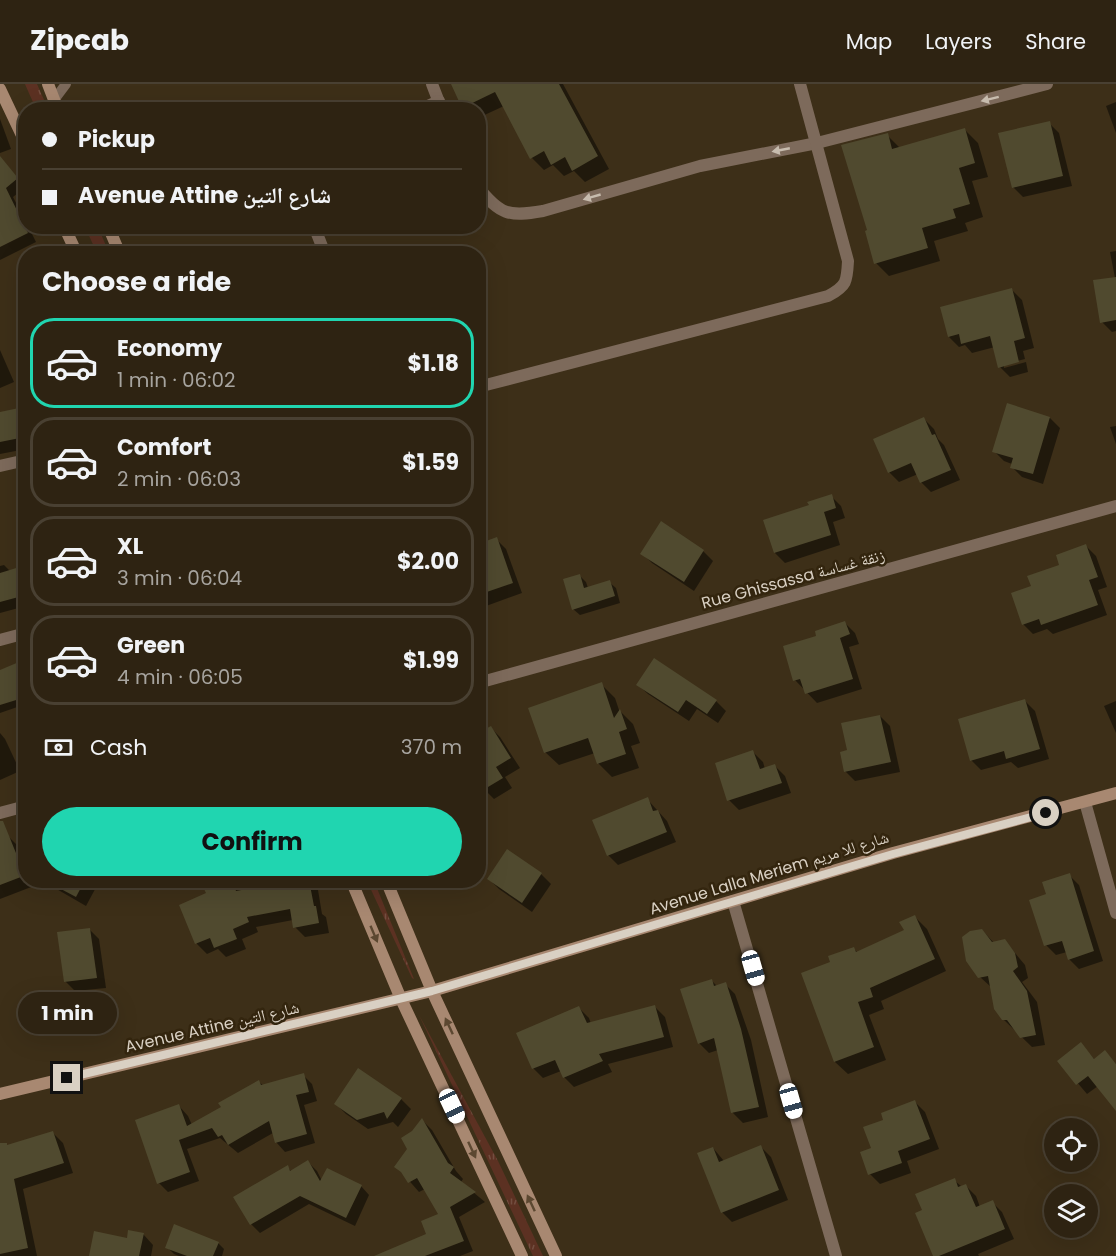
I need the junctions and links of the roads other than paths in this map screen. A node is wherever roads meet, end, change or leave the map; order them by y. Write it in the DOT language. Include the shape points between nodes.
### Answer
graph roads {
  1 [pos="48,84"];
  2 [pos="66,84"];
  3 [pos="432,84"];
  4 [pos="800,84"];
  5 [pos="1047,84"];
  6 [pos="0,89"];
  7 [pos="55,102"];
  8 [pos="57,102"];
  9 [pos="440,102"];
  10 [pos="18,127"];
  11 [pos="817,143"];
  12 [pos="486,197"];
  13 [pos="486,385"];
  14 [pos="18,462"];
  15 [pos="0,466"];
  16 [pos="1116,506"];
  17 [pos="18,635"];
  18 [pos="0,640"];
  19 [pos="486,681"];
  20 [pos="1116,793"];
  21 [pos="1085,802"];
  22 [pos="18,808"];
  23 [pos="0,813"];
  24 [pos="354,888"];
  25 [pos="389,888"];
  26 [pos="733,901"];
  27 [pos="1116,913"];
  28 [pos="432,991"];
  29 [pos="401,999"];
  30 [pos="0,1094"];
  31 [pos="522,1256"];
  32 [pos="556,1256"];
  33 [pos="836,1256"];
  1 -- 7 [label="street"];
  2 -- 8 [label="lane"];
  3 -- 9 [label="street"];
  4 -- 11 [label="street"];
  5 -- 11 [label="street, one-way"];
  6 -- 10 [label="street"];
  11 -- 12 [label="street, one-way" via="700,165 519,215 502,211"];
  11 -- 13 [label="street" via="848,261 846,282 839,290"];
  14 -- 15 [label="street"];
  16 -- 19 [label="street, Rue Ghissassa زنقة غساسة"];
  17 -- 18 [label="street"];
  20 -- 21 [label="street, Avenue Lalla Meriem شارع للا مريم"];
  21 -- 26 [label="street, Avenue Lalla Meriem شارع للا مريم"];
  21 -- 27 [label="street"];
  22 -- 23 [label="street"];
  24 -- 29 [label="street, one-way"];
  25 -- 28 [label="street"];
  26 -- 28 [label="street, Avenue Lalla Meriem شارع للا مريم"];
  26 -- 33 [label="street"];
  28 -- 29 [label="street, Avenue Attine شارع التين"];
  32 -- 28 [label="street, one-way"];
  29 -- 30 [label="street, Avenue Attine شارع التين"];
  29 -- 31 [label="street, one-way"];
}
